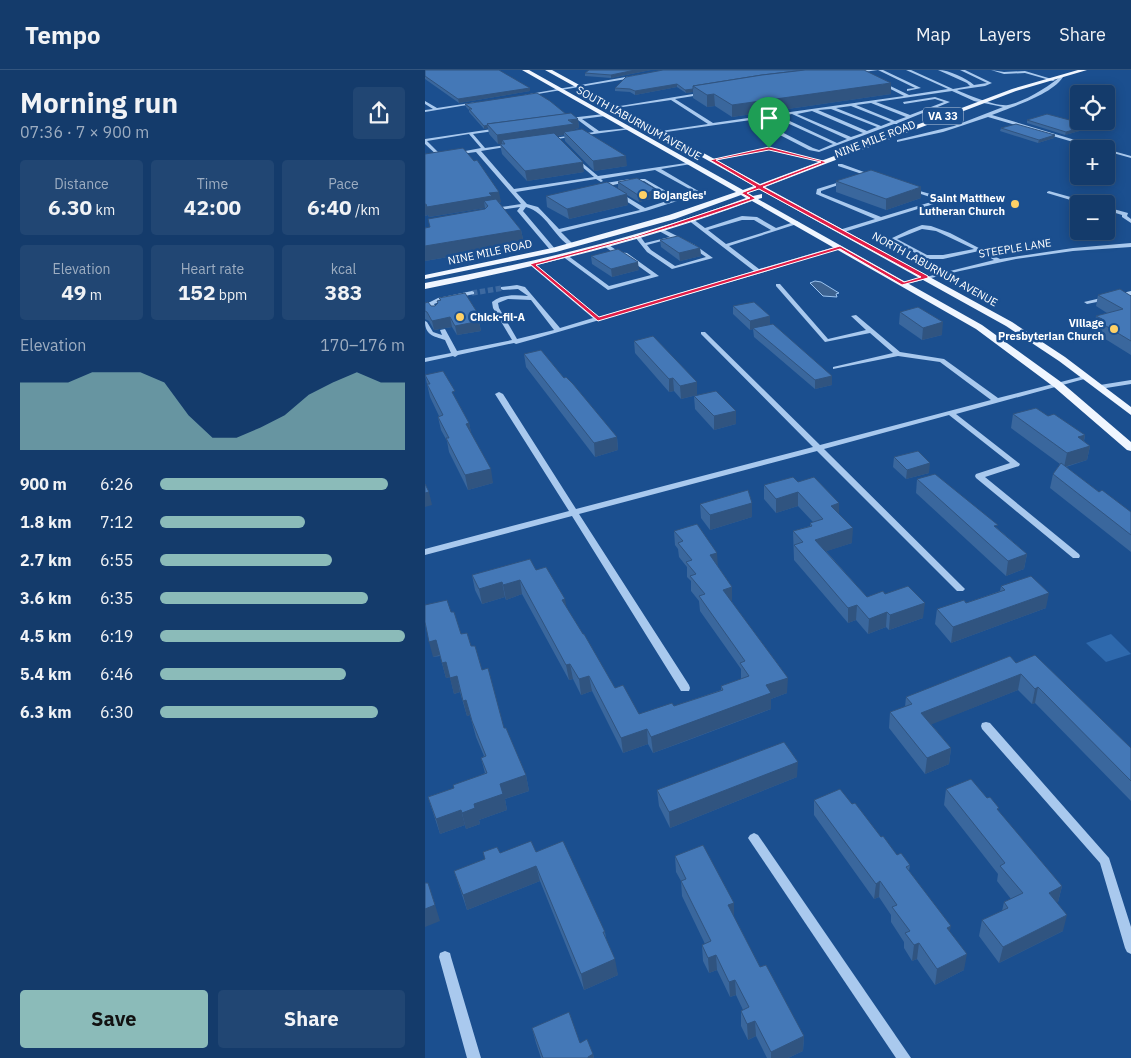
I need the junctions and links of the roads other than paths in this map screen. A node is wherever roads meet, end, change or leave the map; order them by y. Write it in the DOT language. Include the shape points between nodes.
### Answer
graph roads {
  1 [pos="525,70"];
  2 [pos="548,70"];
  3 [pos="876,70"];
  4 [pos="880,70"];
  5 [pos="908,70"];
  6 [pos="940,70"];
  7 [pos="962,70"];
  8 [pos="993,70"];
  9 [pos="1039,70"];
  10 [pos="1084,70"];
  11 [pos="1023,71"];
  12 [pos="858,72"];
  13 [pos="848,73"];
  14 [pos="642,75"];
  15 [pos="866,76"];
  16 [pos="1063,76"];
  17 [pos="979,78"];
  18 [pos="874,80"];
  19 [pos="962,80"];
  20 [pos="1053,80"];
  21 [pos="1042,83"];
  22 [pos="578,87"];
  23 [pos="973,87"];
  24 [pos="559,90"];
  25 [pos="952,90"];
  26 [pos="899,91"];
  27 [pos="707,92"];
  28 [pos="520,96"];
  29 [pos="909,96"];
  30 [pos="671,98"];
  31 [pos="893,98"];
  32 [pos="871,101"];
  33 [pos="425,102"];
  34 [pos="482,102"];
  35 [pos="981,102"];
  36 [pos="904,103"];
  37 [pos="851,104"];
  38 [pos="994,105"];
  39 [pos="616,107"];
  40 [pos="831,107"];
  41 [pos="1007,107"];
  42 [pos="436,109"];
  43 [pos="813,110"];
  44 [pos="425,111"];
  45 [pos="924,112"];
  46 [pos="791,113"];
  47 [pos="604,115"];
  48 [pos="773,115"];
  49 [pos="987,116"];
  50 [pos="911,117"];
  51 [pos="578,118"];
  52 [pos="750,118"];
  53 [pos="559,121"];
  54 [pos="896,123"];
  55 [pos="713,124"];
  56 [pos="509,127"];
  57 [pos="882,128"];
  58 [pos="629,129"];
  59 [pos="598,132"];
  60 [pos="661,132"];
  61 [pos="470,133"];
  62 [pos="867,133"];
  63 [pos="669,136"];
  64 [pos="556,138"];
  65 [pos="851,139"];
  66 [pos="547,140"];
  67 [pos="1071,140"];
  68 [pos="425,141"];
  69 [pos="899,141"];
  70 [pos="520,144"];
  71 [pos="836,144"];
  72 [pos="563,145"];
  73 [pos="484,149"];
  74 [pos="477,150"];
  75 [pos="569,152"];
  76 [pos="1115,153"];
  77 [pos="439,156"];
  78 [pos="432,157"];
  79 [pos="1131,157"];
  80 [pos="712,160"];
  81 [pos="825,162"];
  82 [pos="691,163"];
  83 [pos="837,166"];
  84 [pos="657,169"];
  85 [pos="666,173"];
  86 [pos="869,175"];
  87 [pos="861,177"];
  88 [pos="878,178"];
  89 [pos="597,179"];
  90 [pos="640,179"];
  91 [pos="853,180"];
  92 [pos="608,184"];
  93 [pos="759,187"];
  94 [pos="905,187"];
  95 [pos="779,189"];
  96 [pos="513,192"];
  97 [pos="769,192"];
  98 [pos="1049,192"];
  99 [pos="744,193"];
  100 [pos="753,198"];
  101 [pos="1070,198"];
  102 [pos="678,200"];
  103 [pos="525,205"];
  104 [pos="643,210"];
  105 [pos="489,211"];
  106 [pos="1115,211"];
  107 [pos="880,219"];
  108 [pos="691,220"];
  109 [pos="1131,221"];
  110 [pos="797,223"];
  111 [pos="661,230"];
  112 [pos="703,230"];
  113 [pos="775,230"];
  114 [pos="557,231"];
  115 [pos="841,231"];
  116 [pos="638,237"];
  117 [pos="674,237"];
  118 [pos="645,244"];
  119 [pos="571,245"];
  120 [pos="606,245"];
  121 [pos="1131,245"];
  122 [pos="724,246"];
  123 [pos="840,247"];
  124 [pos="553,250"];
  125 [pos="978,250"];
  126 [pos="565,256"];
  127 [pos="997,259"];
  128 [pos="532,264"];
  129 [pos="759,272"];
  130 [pos="425,277"];
  131 [pos="926,277"];
  132 [pos="904,284"];
  133 [pos="778,285"];
  134 [pos="425,286"];
  135 [pos="503,288"];
  136 [pos="472,293"];
  137 [pos="1131,293"];
  138 [pos="533,299"];
  139 [pos="1087,302"];
  140 [pos="428,305"];
  141 [pos="435,312"];
  142 [pos="854,316"];
  143 [pos="598,319"];
  144 [pos="425,323"];
  145 [pos="443,330"];
  146 [pos="558,330"];
  147 [pos="871,331"];
  148 [pos="703,333"];
  149 [pos="447,339"];
  150 [pos="516,342"];
  151 [pos="898,354"];
  152 [pos="455,355"];
  153 [pos="425,360"];
  154 [pos="835,368"];
  155 [pos="1086,377"];
  156 [pos="1131,382"];
  157 [pos="1057,384"];
  158 [pos="1100,387"];
  159 [pos="499,394"];
  160 [pos="996,400"];
  161 [pos="1131,412"];
  162 [pos="951,413"];
  163 [pos="819,446"];
  164 [pos="1131,448"];
  165 [pos="573,512"];
  166 [pos="425,552"];
  167 [pos="1076,556"];
  168 [pos="961,589"];
  169 [pos="685,688"];
  170 [pos="986,726"];
  171 [pos="755,838"];
  172 [pos="1131,948"];
  173 [pos="445,957"];
  174 [pos="474,1058"];
  175 [pos="904,1058"];
  1 -- 24 [label="main road, SOUTH LABURNUM AVENUE"];
  2 -- 22 [label="main road, SOUTH LABURNUM AVENUE"];
  3 -- 12 [label="street"];
  4 -- 26 [label="street" via="919,88"];
  5 -- 25 [label="street"];
  6 -- 19 [label="lane"];
  7 -- 17 [label="street"];
  8 -- 11 [label="street" via="1004,73"];
  9 -- 11 [label="street"];
  10 -- 16 [label="main road, NINE MILE ROAD / VA 33"];
  11 -- 20 [label="street"];
  12 -- 13 [label="street"];
  12 -- 15 [label="street"];
  14 -- 22 [label="street"];
  16 -- 20 [label="main road, NINE MILE ROAD / VA 33"];
  16 -- 41 [label="street" via="1049,89"];
  17 -- 19 [label="lane"];
  17 -- 23 [label="street" via="990,83"];
  18 -- 26 [label="street"];
  19 -- 23 [label="lane"];
  20 -- 21 [label="main road, NINE MILE ROAD / VA 33"];
  21 -- 35 [label="main road, NINE MILE ROAD / VA 33"];
  21 -- 38 [label="main road, NINE MILE ROAD / VA 33"];
  22 -- 24 [label="street"];
  22 -- 39 [label="main road, SOUTH LABURNUM AVENUE"];
  23 -- 25 [label="street"];
  24 -- 28 [label="street"];
  24 -- 47 [label="main road, SOUTH LABURNUM AVENUE"];
  25 -- 29 [label="street"];
  25 -- 35 [label="street"];
  26 -- 29 [label="street"];
  27 -- 30 [label="street"];
  29 -- 31 [label="street"];
  30 -- 39 [label="street"];
  30 -- 55 [label="street"];
  31 -- 32 [label="street"];
  31 -- 36 [label="street"];
  32 -- 37 [label="street"];
  32 -- 50 [label="street"];
  33 -- 42 [label="street"];
  34 -- 42 [label="street"];
  35 -- 38 [label="street"];
  35 -- 81 [label="main road, NINE MILE ROAD / VA 33"];
  36 -- 45 [label="street"];
  36 -- 45 [label="street" via="935,98 948,102"];
  37 -- 40 [label="street"];
  37 -- 54 [label="street"];
  38 -- 41 [label="street"];
  38 -- 69 [label="main road, NINE MILE ROAD / VA 33"];
  39 -- 60 [label="main road, SOUTH LABURNUM AVENUE"];
  40 -- 43 [label="street"];
  40 -- 57 [label="street"];
  41 -- 49 [label="street"];
  42 -- 44 [label="street"];
  43 -- 46 [label="street"];
  43 -- 62 [label="street"];
  45 -- 50 [label="street"];
  46 -- 48 [label="street"];
  46 -- 65 [label="street"];
  47 -- 51 [label="street"];
  47 -- 58 [label="main road, SOUTH LABURNUM AVENUE"];
  48 -- 52 [label="street"];
  48 -- 71 [label="street"];
  49 -- 67 [label="street"];
  49 -- 69 [label="street" via="949,130"];
  50 -- 54 [label="street"];
  51 -- 53 [label="street"];
  51 -- 59 [label="street"];
  52 -- 55 [label="street"];
  52 -- 71 [label="street" via="811,149 819,150"];
  54 -- 57 [label="street"];
  55 -- 60 [label="street"];
  56 -- 61 [label="street"];
  57 -- 62 [label="street"];
  58 -- 59 [label="street"];
  58 -- 63 [label="main road" via="647,129"];
  58 -- 82 [label="main road, SOUTH LABURNUM AVENUE"];
  59 -- 64 [label="street"];
  60 -- 63 [label="main road, SOUTH LABURNUM AVENUE"];
  61 -- 68 [label="street"];
  61 -- 73 [label="street"];
  62 -- 65 [label="street"];
  63 -- 80 [label="main road, SOUTH LABURNUM AVENUE"];
  64 -- 66 [label="street"];
  64 -- 72 [label="street"];
  65 -- 71 [label="street"];
  68 -- 77 [label="street"];
  69 -- 83 [label="main road, NINE MILE ROAD / VA 33"];
  70 -- 73 [label="street"];
  73 -- 74 [label="street"];
  74 -- 77 [label="street"];
  74 -- 96 [label="street"];
  75 -- 89 [label="street"];
  76 -- 79 [label="street"];
  77 -- 78 [label="street"];
  80 -- 81 [label="street" via="769,148"];
  80 -- 93 [label="main road, SOUTH LABURNUM AVENUE"];
  81 -- 93 [label="main road, NINE MILE ROAD / VA 33"];
  82 -- 84 [label="street"];
  82 -- 99 [label="main road, SOUTH LABURNUM AVENUE"];
  83 -- 86 [label="street"];
  84 -- 85 [label="street"];
  84 -- 89 [label="street"];
  85 -- 90 [label="street"];
  85 -- 102 [label="street" via="698,192"];
  86 -- 87 [label="street"];
  86 -- 88 [label="street"];
  89 -- 92 [label="street"];
  89 -- 96 [label="street"];
  90 -- 92 [label="street"];
  90 -- 102 [label="street"];
  91 -- 107 [label="street" via="819,190 818,194"];
  92 -- 104 [label="street" via="609,190"];
  93 -- 97 [label="main road, SOUTH LABURNUM AVENUE"];
  93 -- 99 [label="main road, NINE MILE ROAD / VA 33"];
  94 -- 107 [label="street" via="932,196 934,203"];
  95 -- 97 [label="main road, NINE MILE ROAD"];
  96 -- 103 [label="street"];
  97 -- 100 [label="main road, NINE MILE ROAD"];
  97 -- 115 [label="main road, NORTH LABURNUM AVENUE"];
  98 -- 101 [label="street"];
  99 -- 100 [label="main road, SOUTH LABURNUM AVENUE"];
  99 -- 119 [label="main road, NINE MILE ROAD / VA 33" via="654,223"];
  100 -- 108 [label="main road, NINE MILE ROAD"];
  100 -- 110 [label="main road"];
  102 -- 104 [label="street"];
  103 -- 105 [label="street"];
  103 -- 114 [label="street" via="536,208"];
  103 -- 124 [label="lane" via="520,211"];
  104 -- 114 [label="street"];
  106 -- 109 [label="street" via="1126,214 1126,219"];
  107 -- 115 [label="street"];
  108 -- 111 [label="main road, NINE MILE ROAD"];
  108 -- 112 [label="street"];
  110 -- 113 [label="street"];
  110 -- 123 [label="main road"];
  111 -- 116 [label="main road, NINE MILE ROAD"];
  111 -- 117 [label="street"];
  112 -- 113 [label="street" via="742,218 755,218"];
  112 -- 122 [label="street"];
  113 -- 122 [label="street"];
  114 -- 119 [label="street"];
  115 -- 131 [label="main road, NORTH LABURNUM AVENUE"];
  116 -- 118 [label="street"];
  116 -- 120 [label="main road, NINE MILE ROAD"];
  117 -- 118 [label="lane"];
  117 -- 118 [label="street" via="709,258 674,268 649,251"];
  119 -- 124 [label="main road, NINE MILE ROAD / VA 33"];
  120 -- 126 [label="main road, NINE MILE ROAD"];
  120 -- 126 [label="street" via="656,276 608,288"];
  121 -- 127 [label="street, STEEPLE LANE"];
  122 -- 129 [label="street"];
  123 -- 129 [label="street"];
  123 -- 132 [label="main road"];
  124 -- 130 [label="main road, NINE MILE ROAD / VA 33"];
  125 -- 125 [label="street" via="926,257 893,239 923,227 933,228"];
  125 -- 127 [label="street"];
  126 -- 128 [label="main road, NINE MILE ROAD"];
  127 -- 131 [label="street, STEEPLE LANE"];
  128 -- 134 [label="main road, NINE MILE ROAD"];
  128 -- 143 [label="lane"];
  129 -- 143 [label="street"];
  131 -- 132 [label="street, STEEPLE LANE"];
  131 -- 155 [label="main road, NORTH LABURNUM AVENUE" via="1009,324"];
  132 -- 157 [label="main road" via="979,328"];
  133 -- 147 [label="street" via="827,341"];
  135 -- 138 [label="street" via="517,285"];
  136 -- 140 [label="street" via="440,299"];
  137 -- 139 [label="street"];
  138 -- 146 [label="street"];
  138 -- 150 [label="street" via="514,296 495,302"];
  140 -- 141 [label="street"];
  142 -- 147 [label="street"];
  143 -- 146 [label="lane"];
  144 -- 149 [label="street" via="431,333"];
  145 -- 149 [label="street"];
  146 -- 150 [label="lane"];
  147 -- 151 [label="street"];
  148 -- 163 [label="street"];
  149 -- 152 [label="street"];
  150 -- 152 [label="lane"];
  151 -- 154 [label="street"];
  151 -- 160 [label="street" via="942,360"];
  152 -- 153 [label="lane"];
  155 -- 157 [label="street"];
  155 -- 158 [label="main road, NORTH LABURNUM AVENUE"];
  156 -- 158 [label="street"];
  157 -- 160 [label="street"];
  157 -- 164 [label="main road"];
  158 -- 161 [label="main road, NORTH LABURNUM AVENUE"];
  159 -- 165 [label="street"];
  160 -- 162 [label="street"];
  162 -- 163 [label="street"];
  162 -- 167 [label="street" via="1016,464 979,476"];
  163 -- 165 [label="street"];
  163 -- 168 [label="street"];
  165 -- 166 [label="street"];
  165 -- 169 [label="street"];
  170 -- 172 [label="lane" via="1105,861"];
  171 -- 175 [label="lane"];
  173 -- 174 [label="street"];
}
